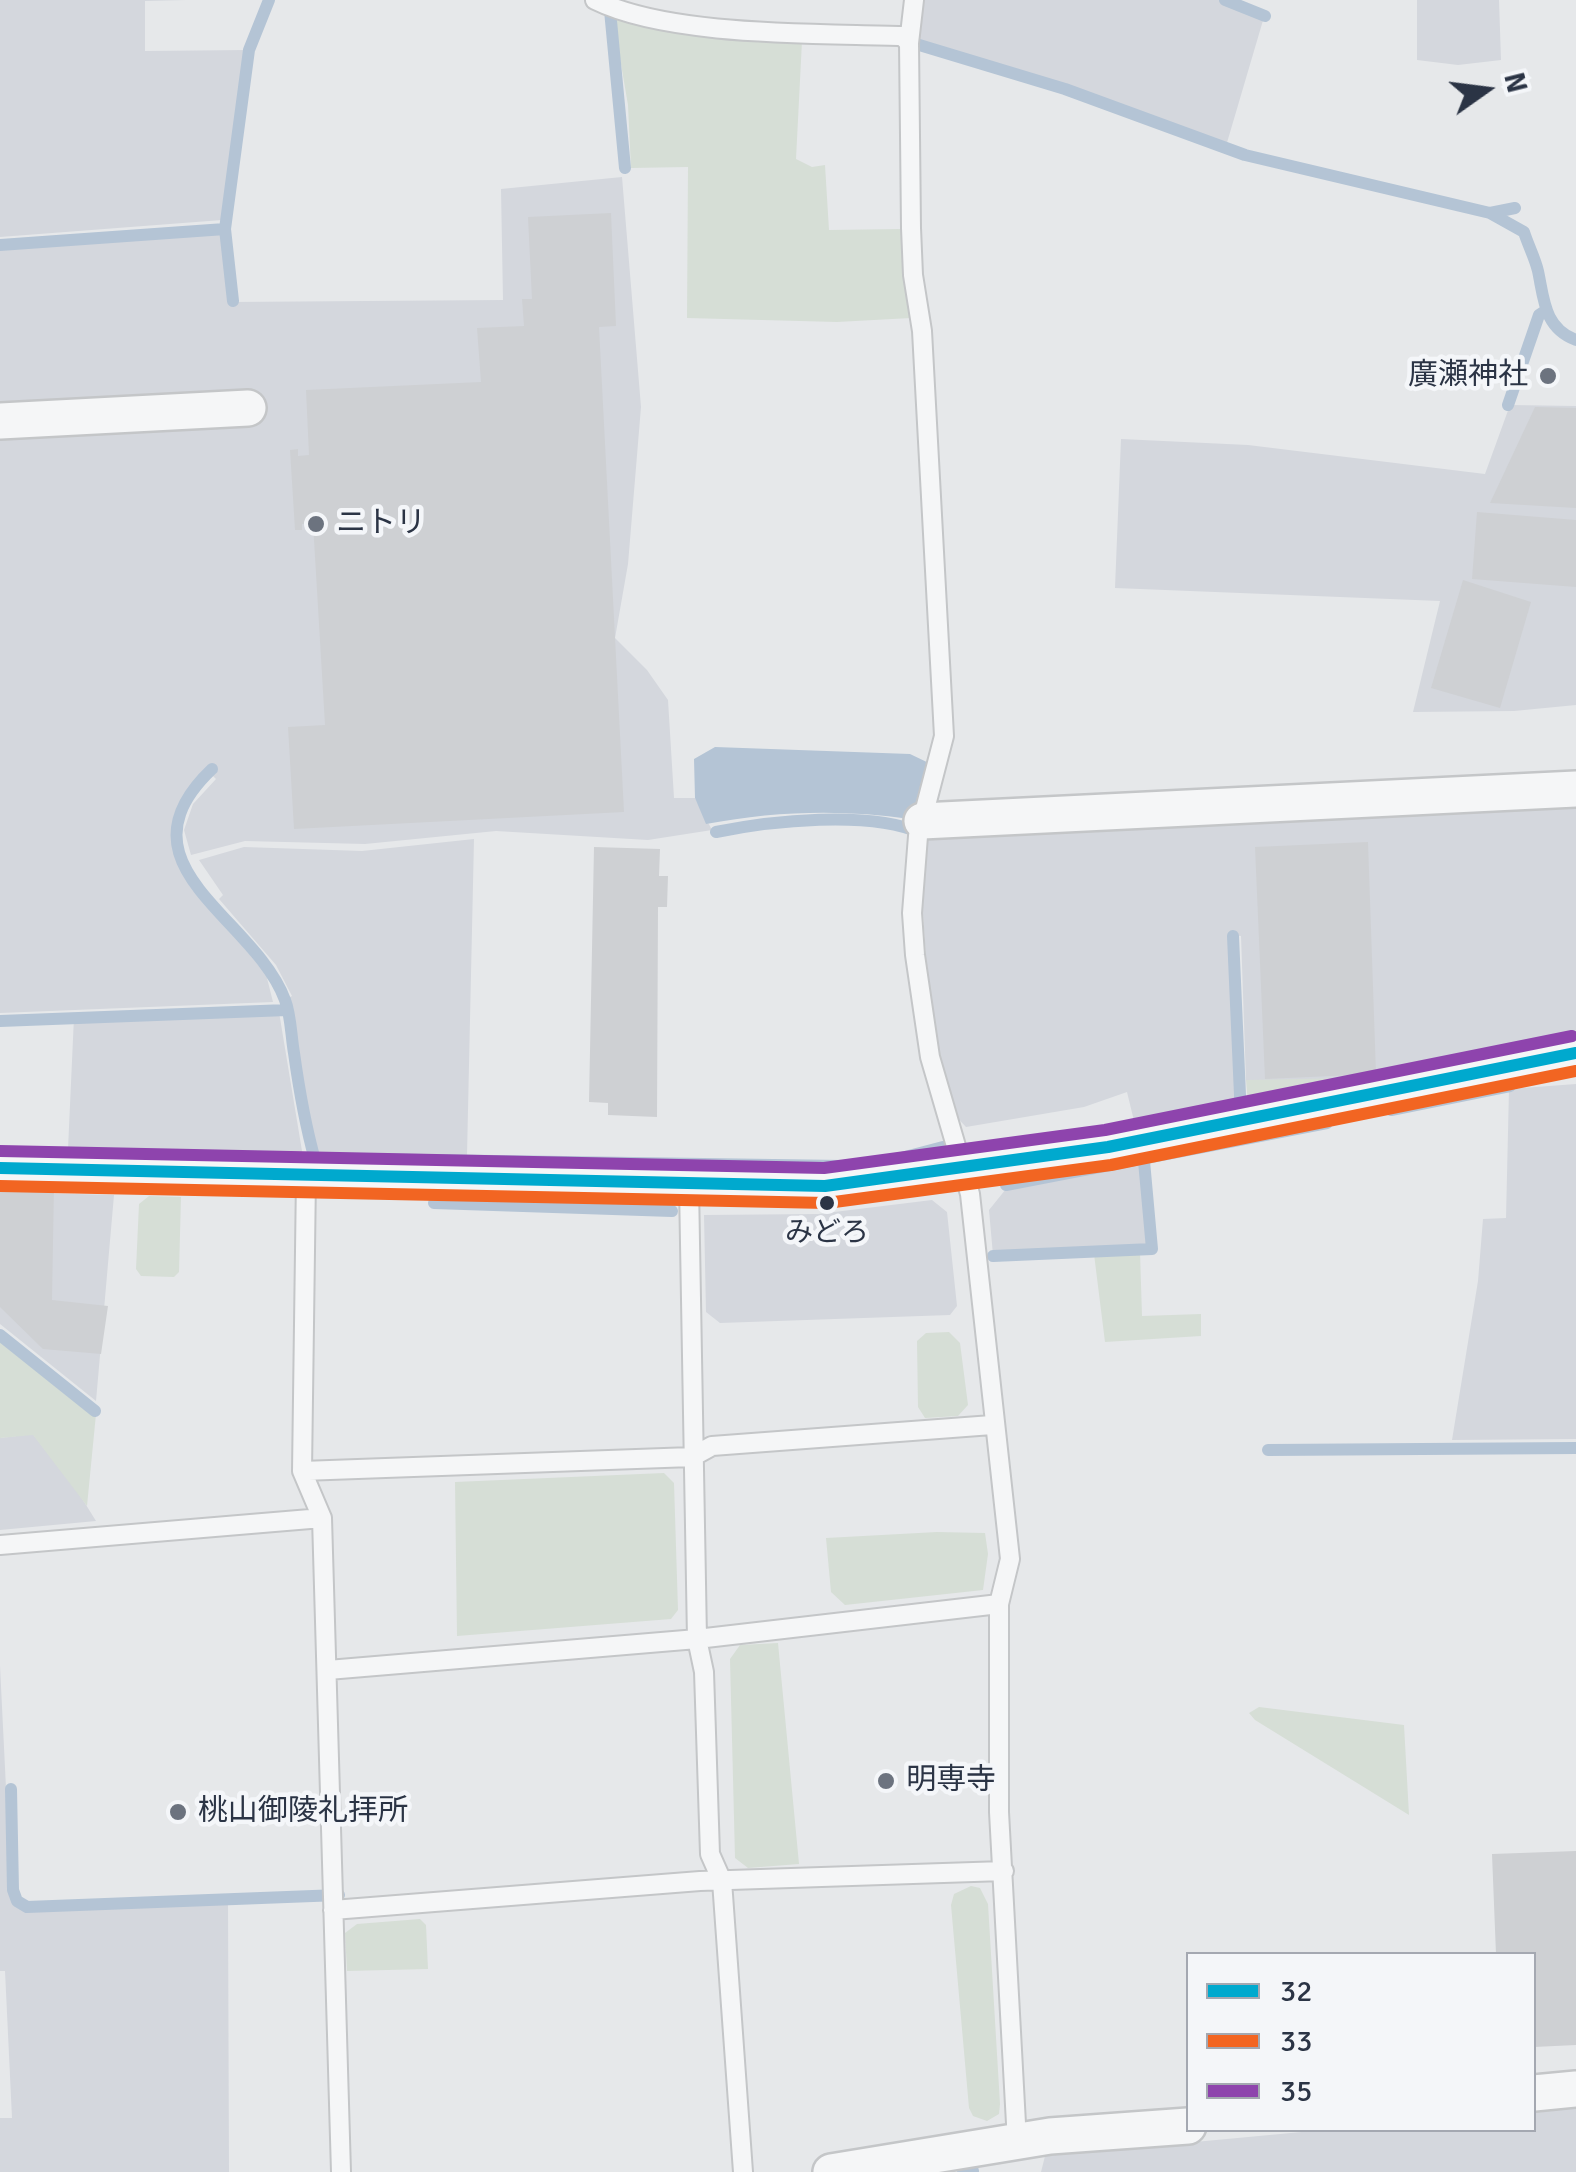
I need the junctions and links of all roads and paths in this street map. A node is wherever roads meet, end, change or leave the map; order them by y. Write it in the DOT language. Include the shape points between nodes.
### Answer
graph roads {
  1 [pos="596,0"];
  2 [pos="914,0"];
  3 [pos="909,43"];
  4 [pos="248,408"];
  5 [pos="0,421"];
  6 [pos="1576,789"];
  7 [pos="922,821"];
  8 [pos="1576,1052"];
  9 [pos="0,1168"];
  10 [pos="961,1168"];
  11 [pos="306,1176"];
  12 [pos="689,1186"];
  13 [pos="992,1426"];
  14 [pos="692,1457"];
  15 [pos="302,1470"];
  16 [pos="322,1518"];
  17 [pos="0,1545"];
  18 [pos="999,1604"];
  19 [pos="698,1639"];
  20 [pos="328,1670"];
  21 [pos="1004,1870"];
  22 [pos="722,1881"];
  23 [pos="333,1910"];
  24 [pos="1576,2089"];
  25 [pos="1536,2093"];
  26 [pos="1186,2126"];
  27 [pos="1016,2157"];
  28 [pos="341,2172"];
  29 [pos="743,2172"];
  30 [pos="831,2172"];
  1 -- 3 [label="lane" via="662,19 902,36"];
  2 -- 3 [label="lane"];
  3 -- 7 [label="lane" via="912,275 922,331 944,736"];
  4 -- 5 [label="street"];
  6 -- 7 [label="street"];
  7 -- 10 [label="lane" via="912,913 915,955 930,1057"];
  8 -- 10 [label="street" via="1310,1110"];
  9 -- 11 [label="street"];
  10 -- 12 [label="street" via="824,1186"];
  10 -- 13 [label="lane" via="970,1194"];
  11 -- 12 [label="street"];
  11 -- 15 [label="lane"];
  12 -- 14 [label="lane"];
  13 -- 14 [label="lane" via="712,1446"];
  13 -- 18 [label="lane" via="1010,1559"];
  14 -- 15 [label="lane"];
  14 -- 19 [label="lane"];
  15 -- 16 [label="lane"];
  16 -- 17 [label="lane"];
  16 -- 20 [label="lane"];
  18 -- 19 [label="lane"];
  18 -- 21 [label="lane"];
  19 -- 20 [label="lane"];
  19 -- 22 [label="lane" via="710,1854"];
  20 -- 23 [label="lane"];
  21 -- 22 [label="lane"];
  21 -- 27 [label="lane"];
  22 -- 23 [label="lane"];
  22 -- 29 [label="lane"];
  23 -- 28 [label="lane"];
  24 -- 25 [label="street"];
  26 -- 27 [label="street"];
  27 -- 30 [label="street"];
}
